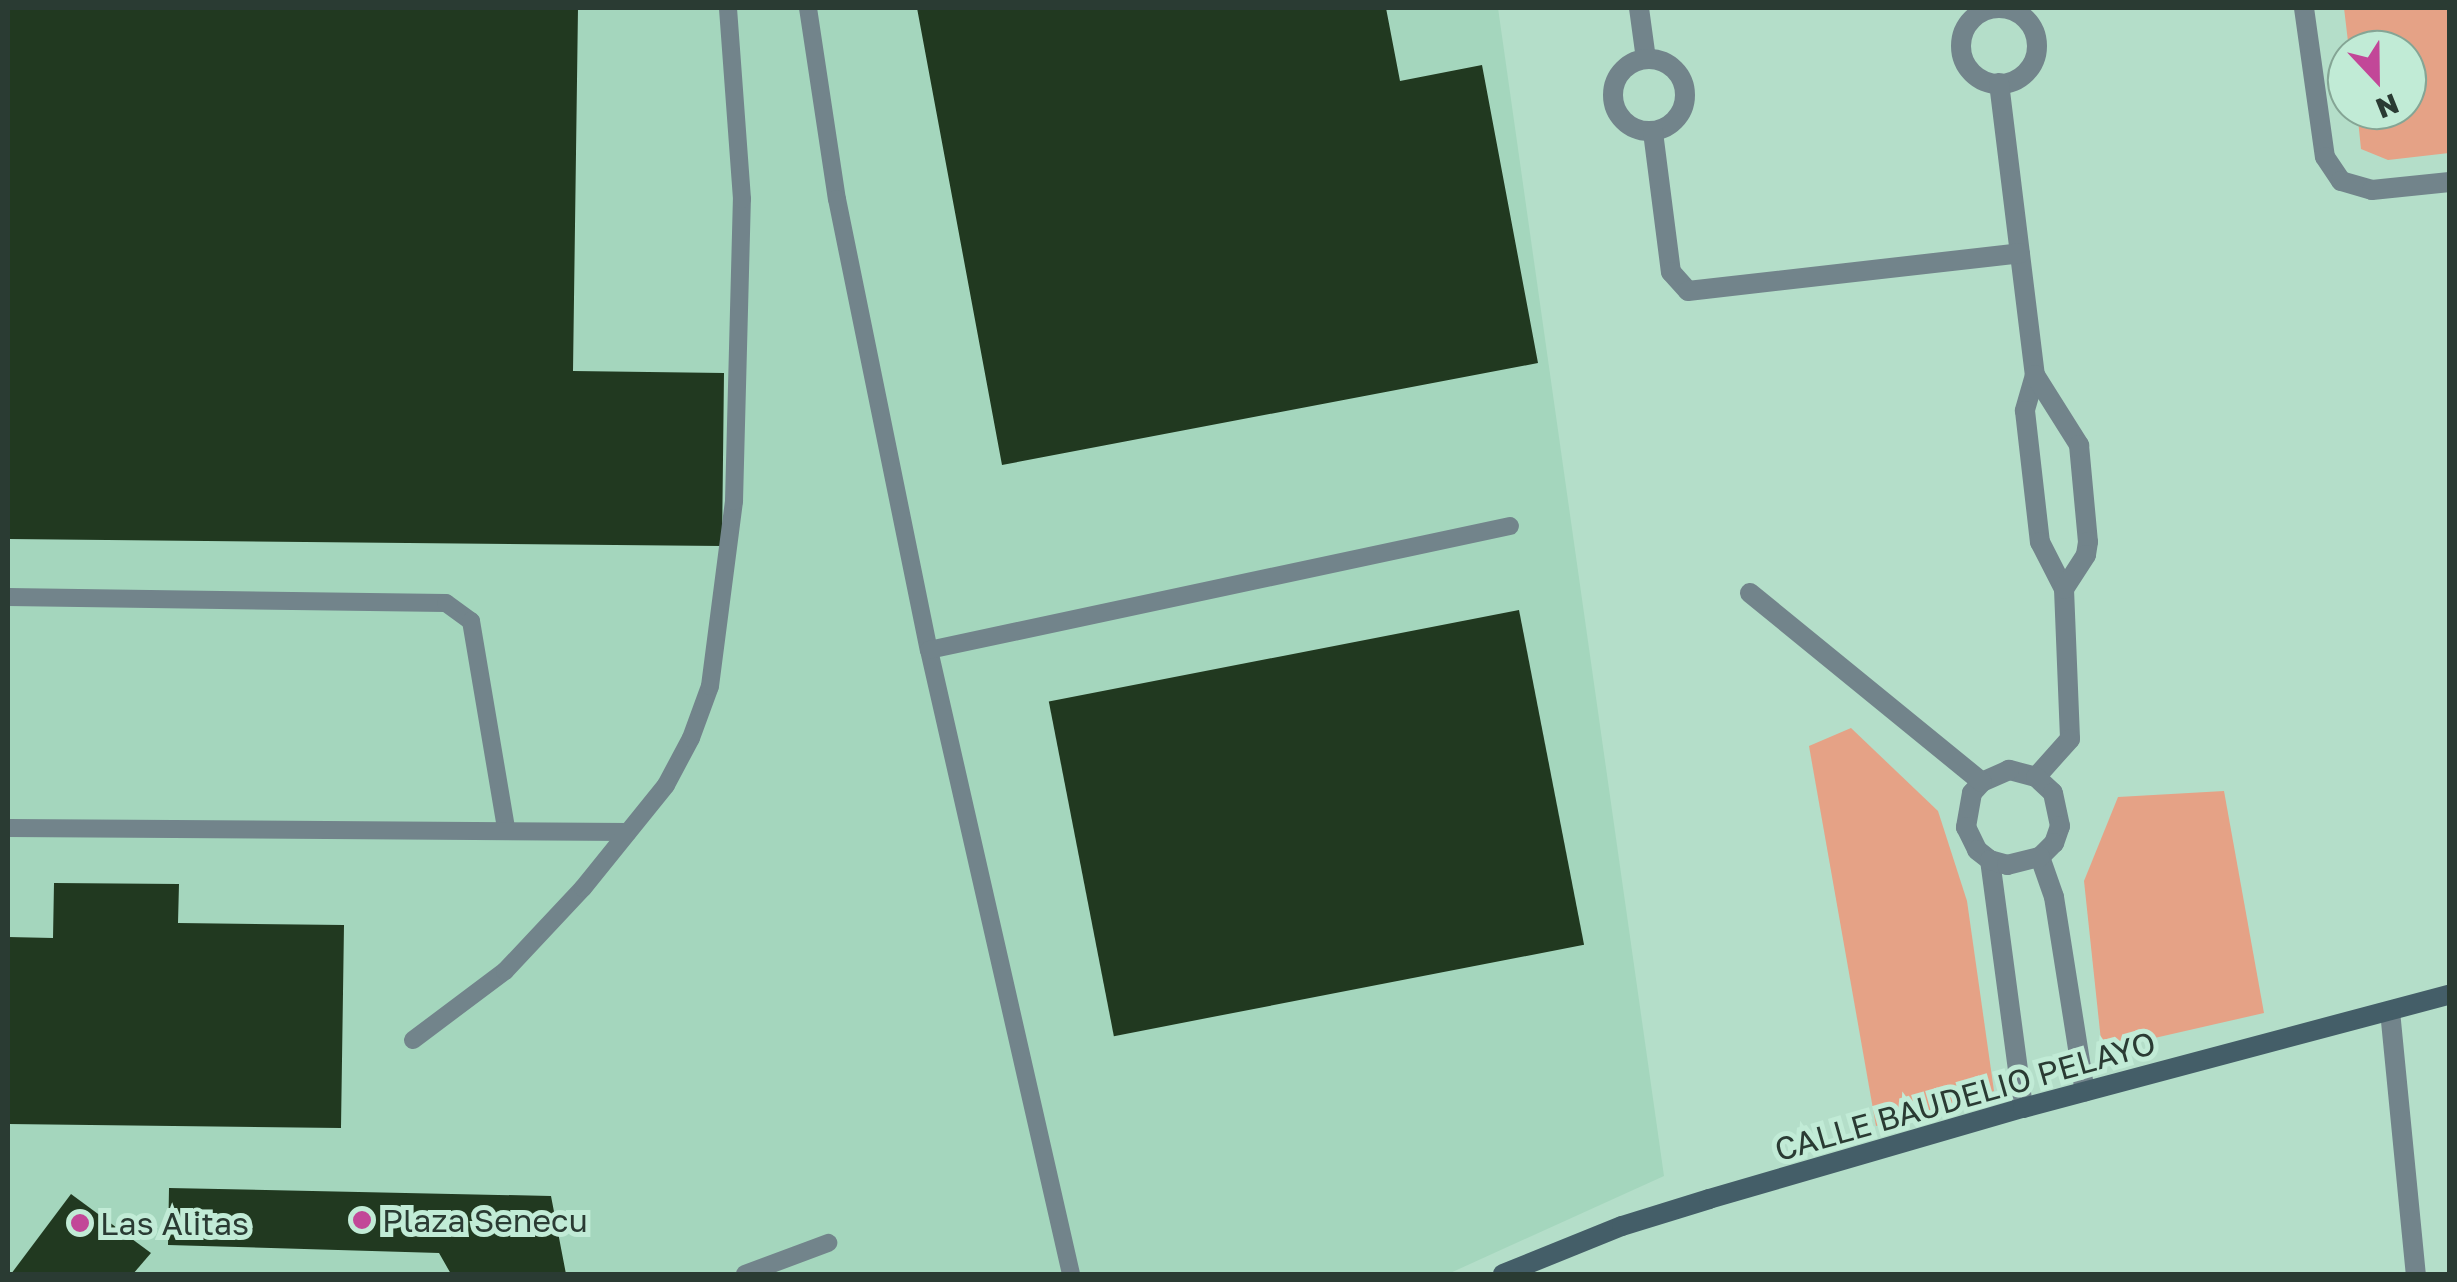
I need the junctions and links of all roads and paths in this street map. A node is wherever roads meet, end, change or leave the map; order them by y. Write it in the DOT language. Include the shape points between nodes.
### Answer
graph roads {
  1 [pos="728,8"];
  2 [pos="808,8"];
  3 [pos="1639,8"];
  4 [pos="1998,8"];
  5 [pos="2304,8"];
  6 [pos="1646,59"];
  7 [pos="1999,83"];
  8 [pos="1652,132"];
  9 [pos="2450,182"];
  10 [pos="2020,253"];
  11 [pos="2035,375"];
  12 [pos="1510,526"];
  13 [pos="2064,589"];
  14 [pos="1750,594"];
  15 [pos="8,597"];
  16 [pos="929,650"];
  17 [pos="2036,777"];
  18 [pos="1982,782"];
  19 [pos="8,828"];
  20 [pos="506,830"];
  21 [pos="628,832"];
  22 [pos="2040,857"];
  23 [pos="1990,860"];
  24 [pos="2450,994"];
  25 [pos="2390,1011"];
  26 [pos="414,1040"];
  27 [pos="2084,1092"];
  28 [pos="2023,1108"];
  29 [pos="828,1243"];
  30 [pos="745,1274"];
  31 [pos="1071,1274"];
  32 [pos="1503,1274"];
  33 [pos="2416,1274"];
  1 -- 21 [label="lane" via="742,199 734,501 710,686 666,786"];
  2 -- 16 [label="lane" via="837,200"];
  3 -- 6 [label="street"];
  4 -- 7 [label="street" via="1975,16 1961,42 1970,70"];
  4 -- 7 [label="street" via="2020,14 2036,45 2030,67"];
  5 -- 9 [label="street" via="2326,157 2341,181 2372,190"];
  6 -- 8 [label="street" via="1670,65 1685,91 1676,119"];
  6 -- 8 [label="street" via="1622,71 1612,96 1627,125"];
  7 -- 10 [label="street"];
  8 -- 10 [label="street" via="1671,272 1688,291"];
  10 -- 11 [label="street"];
  11 -- 13 [label="street" via="2024,412 2040,542"];
  11 -- 13 [label="street" via="2079,445 2088,542"];
  12 -- 16 [label="lane"];
  13 -- 17 [label="street" via="2070,739"];
  14 -- 18 [label="street"];
  15 -- 20 [label="lane" via="446,604 471,621"];
  16 -- 31 [label="lane"];
  17 -- 18 [label="street" via="2009,770"];
  17 -- 22 [label="street" via="2053,793 2060,826"];
  18 -- 23 [label="street" via="1972,793 1966,827"];
  19 -- 20 [label="lane"];
  20 -- 21 [label="lane"];
  21 -- 26 [label="lane" via="505,971"];
  22 -- 23 [label="street" via="2008,866"];
  22 -- 27 [label="street" via="2054,897"];
  23 -- 28 [label="street"];
  24 -- 25 [label="street, CALLE BAUDELIO PELAYO"];
  25 -- 27 [label="street, CALLE BAUDELIO PELAYO"];
  25 -- 33 [label="street"];
  27 -- 28 [label="street, CALLE BAUDELIO PELAYO"];
  28 -- 32 [label="street, CALLE BAUDELIO PELAYO" via="1622,1226"];
  29 -- 30 [label="lane"];
}
